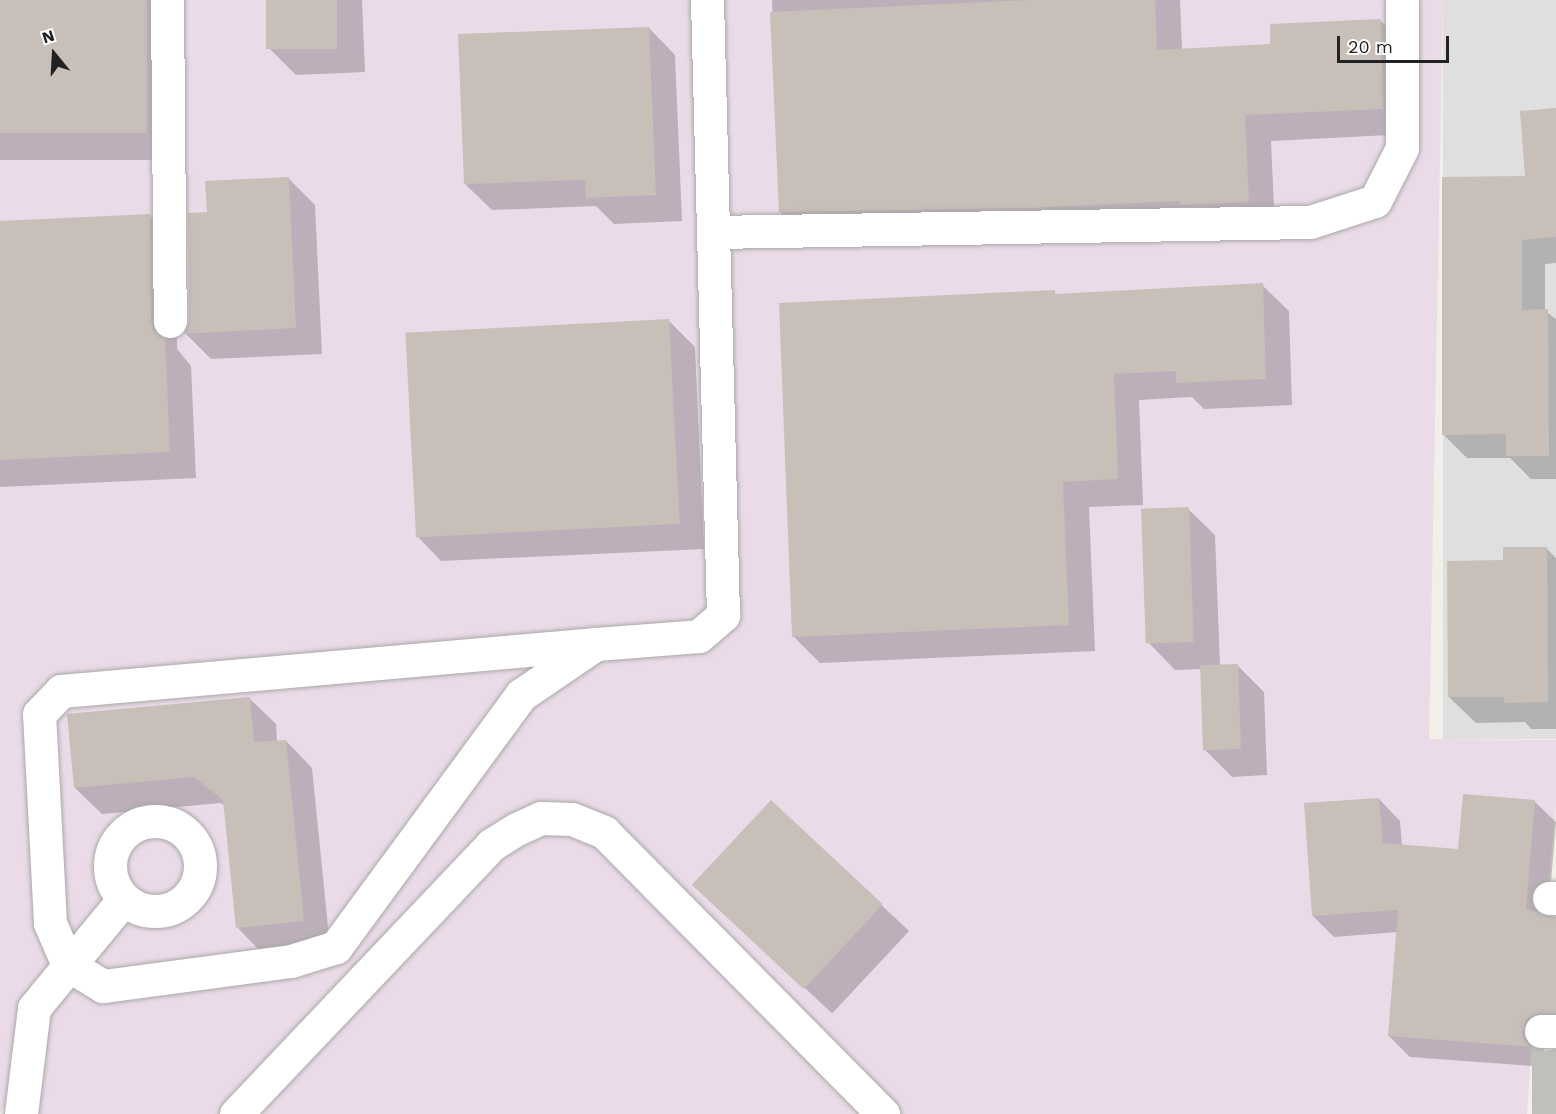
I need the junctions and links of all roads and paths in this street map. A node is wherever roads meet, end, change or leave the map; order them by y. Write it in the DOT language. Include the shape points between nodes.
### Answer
graph roads {
  1 [pos="167,0"];
  2 [pos="707,0"];
  3 [pos="1402,0"];
  4 [pos="713,232"];
  5 [pos="170,321"];
  6 [pos="596,644"];
  7 [pos="123,900"];
  8 [pos="68,965"];
  9 [pos="21,1114"];
  10 [pos="236,1114"];
  11 [pos="883,1114"];
  1 -- 5 [label="lane"];
  2 -- 4 [label="lane"];
  3 -- 4 [label="lane" via="1402,148 1375,201 1310,222"];
  4 -- 6 [label="lane" via="723,615 699,636"];
  6 -- 8 [label="lane" via="521,696 336,947 291,961 104,986"];
  6 -- 8 [label="lane" via="61,692 39,714 50,923"];
  7 -- 8 [label="lane"];
  8 -- 9 [label="lane" via="34,1008"];
  10 -- 11 [label="lane" via="491,845 541,818 572,819 604,832"];
}
